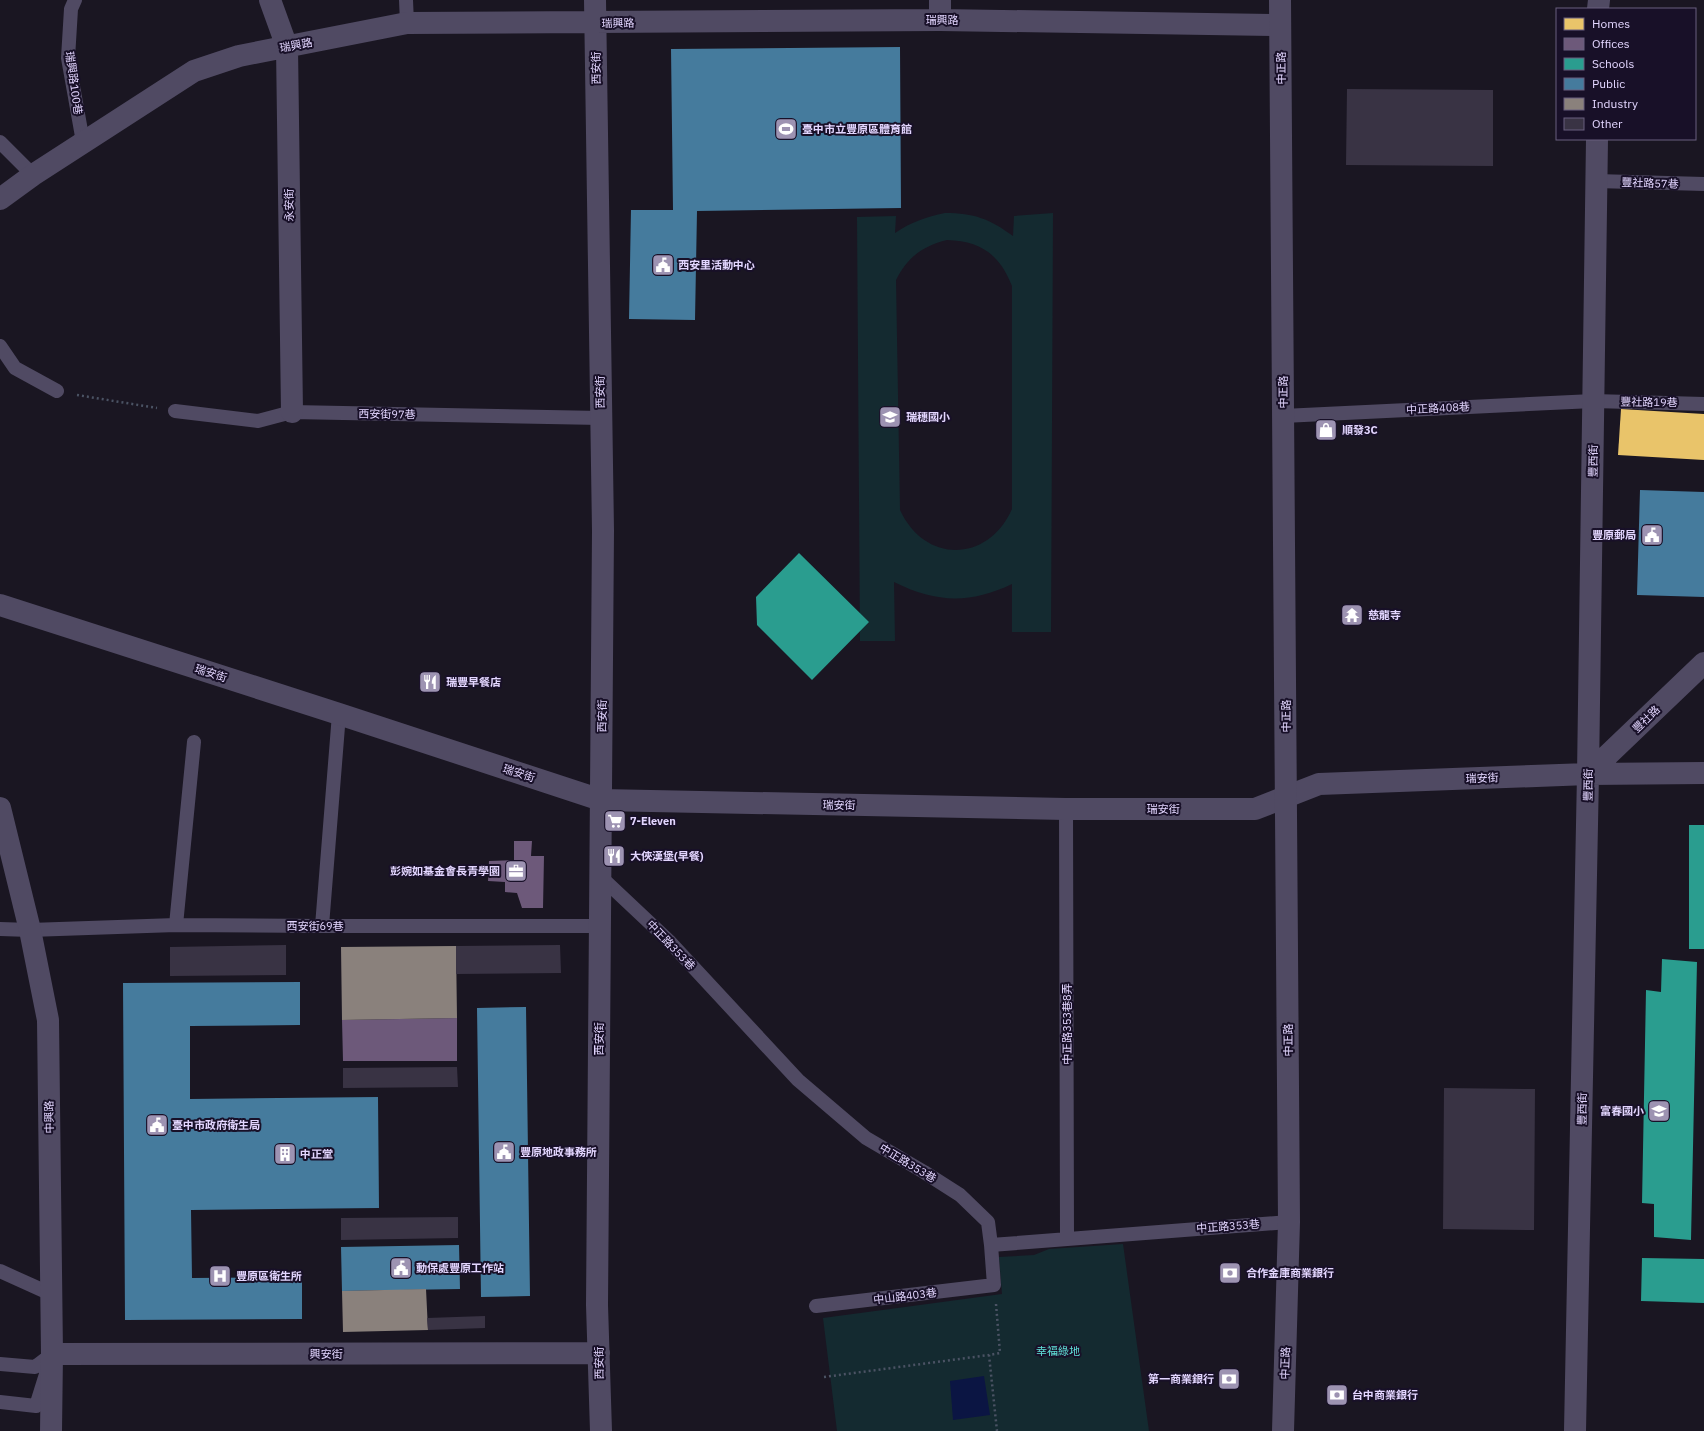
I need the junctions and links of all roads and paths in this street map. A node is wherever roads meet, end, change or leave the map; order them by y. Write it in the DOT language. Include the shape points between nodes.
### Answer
graph roads {
  1 [pos="75,0"];
  2 [pos="270,0"];
  3 [pos="406,0"];
  4 [pos="595,0"];
  5 [pos="1280,0"];
  6 [pos="940,10"];
  7 [pos="407,23"];
  8 [pos="595,23"];
  9 [pos="1280,24"];
  10 [pos="287,47"];
  11 [pos="1597,140"];
  12 [pos="0,142"];
  13 [pos="83,142"];
  14 [pos="33,175"];
  15 [pos="1596,181"];
  16 [pos="1704,184"];
  17 [pos="0,199"];
  18 [pos="0,346"];
  19 [pos="57,391"];
  20 [pos="1593,401"];
  21 [pos="1704,404"];
  22 [pos="175,411"];
  23 [pos="292,412"];
  24 [pos="1283,416"];
  25 [pos="601,418"];
  26 [pos="0,605"];
  27 [pos="1704,663"];
  28 [pos="339,714"];
  29 [pos="194,742"];
  30 [pos="1704,772"];
  31 [pos="1588,774"];
  32 [pos="1286,796"];
  33 [pos="601,800"];
  34 [pos="0,808"];
  35 [pos="1066,809"];
  36 [pos="601,877"];
  37 [pos="176,925"];
  38 [pos="322,926"];
  39 [pos="599,926"];
  40 [pos="0,929"];
  41 [pos="30,930"];
  42 [pos="1289,1222"];
  43 [pos="1067,1238"];
  44 [pos="991,1245"];
  45 [pos="0,1271"];
  46 [pos="994,1285"];
  47 [pos="51,1294"];
  48 [pos="816,1306"];
  49 [pos="599,1353"];
  50 [pos="52,1354"];
  51 [pos="989,1355"];
  52 [pos="0,1364"];
  53 [pos="824,1377"];
  54 [pos="0,1402"];
  55 [pos="51,1431"];
  56 [pos="601,1431"];
  57 [pos="997,1431"];
  58 [pos="1283,1431"];
  59 [pos="1575,1431"];
  1 -- 13 [label="lane, 瑞興路100巷" via="71,9 68,58"];
  2 -- 10 [label="street, 永安街"];
  3 -- 7 [label="lane"];
  4 -- 8 [label="street, 西安街"];
  5 -- 9 [label="street, 中正路"];
  6 -- 8 [label="street, 瑞興路"];
  6 -- 9 [label="street, 瑞興路"];
  7 -- 8 [label="street, 瑞興路"];
  7 -- 10 [label="street, 瑞興路"];
  8 -- 25 [label="street, 西安街"];
  9 -- 24 [label="street, 中正路"];
  10 -- 13 [label="street, 瑞興路" via="239,56 194,71"];
  10 -- 23 [label="street, 永安街"];
  11 -- 15 [label="street, 豐西街"];
  12 -- 14 [label="lane"];
  13 -- 14 [label="street, 瑞興路"];
  14 -- 17 [label="street, 瑞興路"];
  15 -- 16 [label="lane, 豐社路57巷"];
  15 -- 20 [label="street, 豐西街"];
  18 -- 19 [label="lane" via="15,368"];
  19 -- 22 [label="path"];
  20 -- 21 [label="lane, 豐社路19巷"];
  20 -- 24 [label="lane, 中正路408巷"];
  20 -- 31 [label="street, 豐西街"];
  22 -- 23 [label="lane, 西安街97巷" via="258,421"];
  23 -- 25 [label="lane, 西安街97巷"];
  24 -- 32 [label="street, 中正路"];
  25 -- 33 [label="street, 西安街"];
  26 -- 28 [label="street, 瑞安街"];
  27 -- 31 [label="street, 豐社路"];
  28 -- 33 [label="street, 瑞安街"];
  28 -- 38 [label="lane"];
  29 -- 37 [label="lane"];
  30 -- 31 [label="street, 瑞安街"];
  31 -- 32 [label="street, 瑞安街" via="1319,784"];
  31 -- 59 [label="street, 豐西街"];
  32 -- 35 [label="street, 瑞安街" via="1255,809"];
  32 -- 42 [label="street, 中正路"];
  33 -- 35 [label="street, 瑞安街"];
  33 -- 36 [label="street, 西安街"];
  34 -- 41 [label="street, 中興路"];
  35 -- 43 [label="lane, 中正路353巷8弄"];
  36 -- 39 [label="street, 西安街"];
  36 -- 44 [label="lane, 中正路353巷" via="669,941 798,1080 866,1138 960,1195 988,1222"];
  37 -- 38 [label="lane, 西安街69巷"];
  37 -- 41 [label="lane, 西安街69巷"];
  38 -- 39 [label="lane, 西安街69巷"];
  39 -- 49 [label="street, 西安街"];
  40 -- 41 [label="lane, 西安街69巷"];
  41 -- 47 [label="street, 中興路" via="48,1020"];
  42 -- 43 [label="lane, 中正路353巷"];
  42 -- 58 [label="street, 中正路"];
  43 -- 44 [label="lane, 中正路353巷"];
  44 -- 46 [label="lane"];
  45 -- 47 [label="lane"];
  46 -- 48 [label="lane, 中山路403巷"];
  46 -- 51 [label="path" via="1000,1353"];
  47 -- 50 [label="street, 中興路"];
  49 -- 50 [label="street, 興安街"];
  49 -- 56 [label="street, 西安街"];
  50 -- 52 [label="lane" via="35,1367"];
  50 -- 54 [label="lane" via="36,1406"];
  50 -- 55 [label="street, 中興路"];
  51 -- 53 [label="path"];
  51 -- 57 [label="path"];
}
